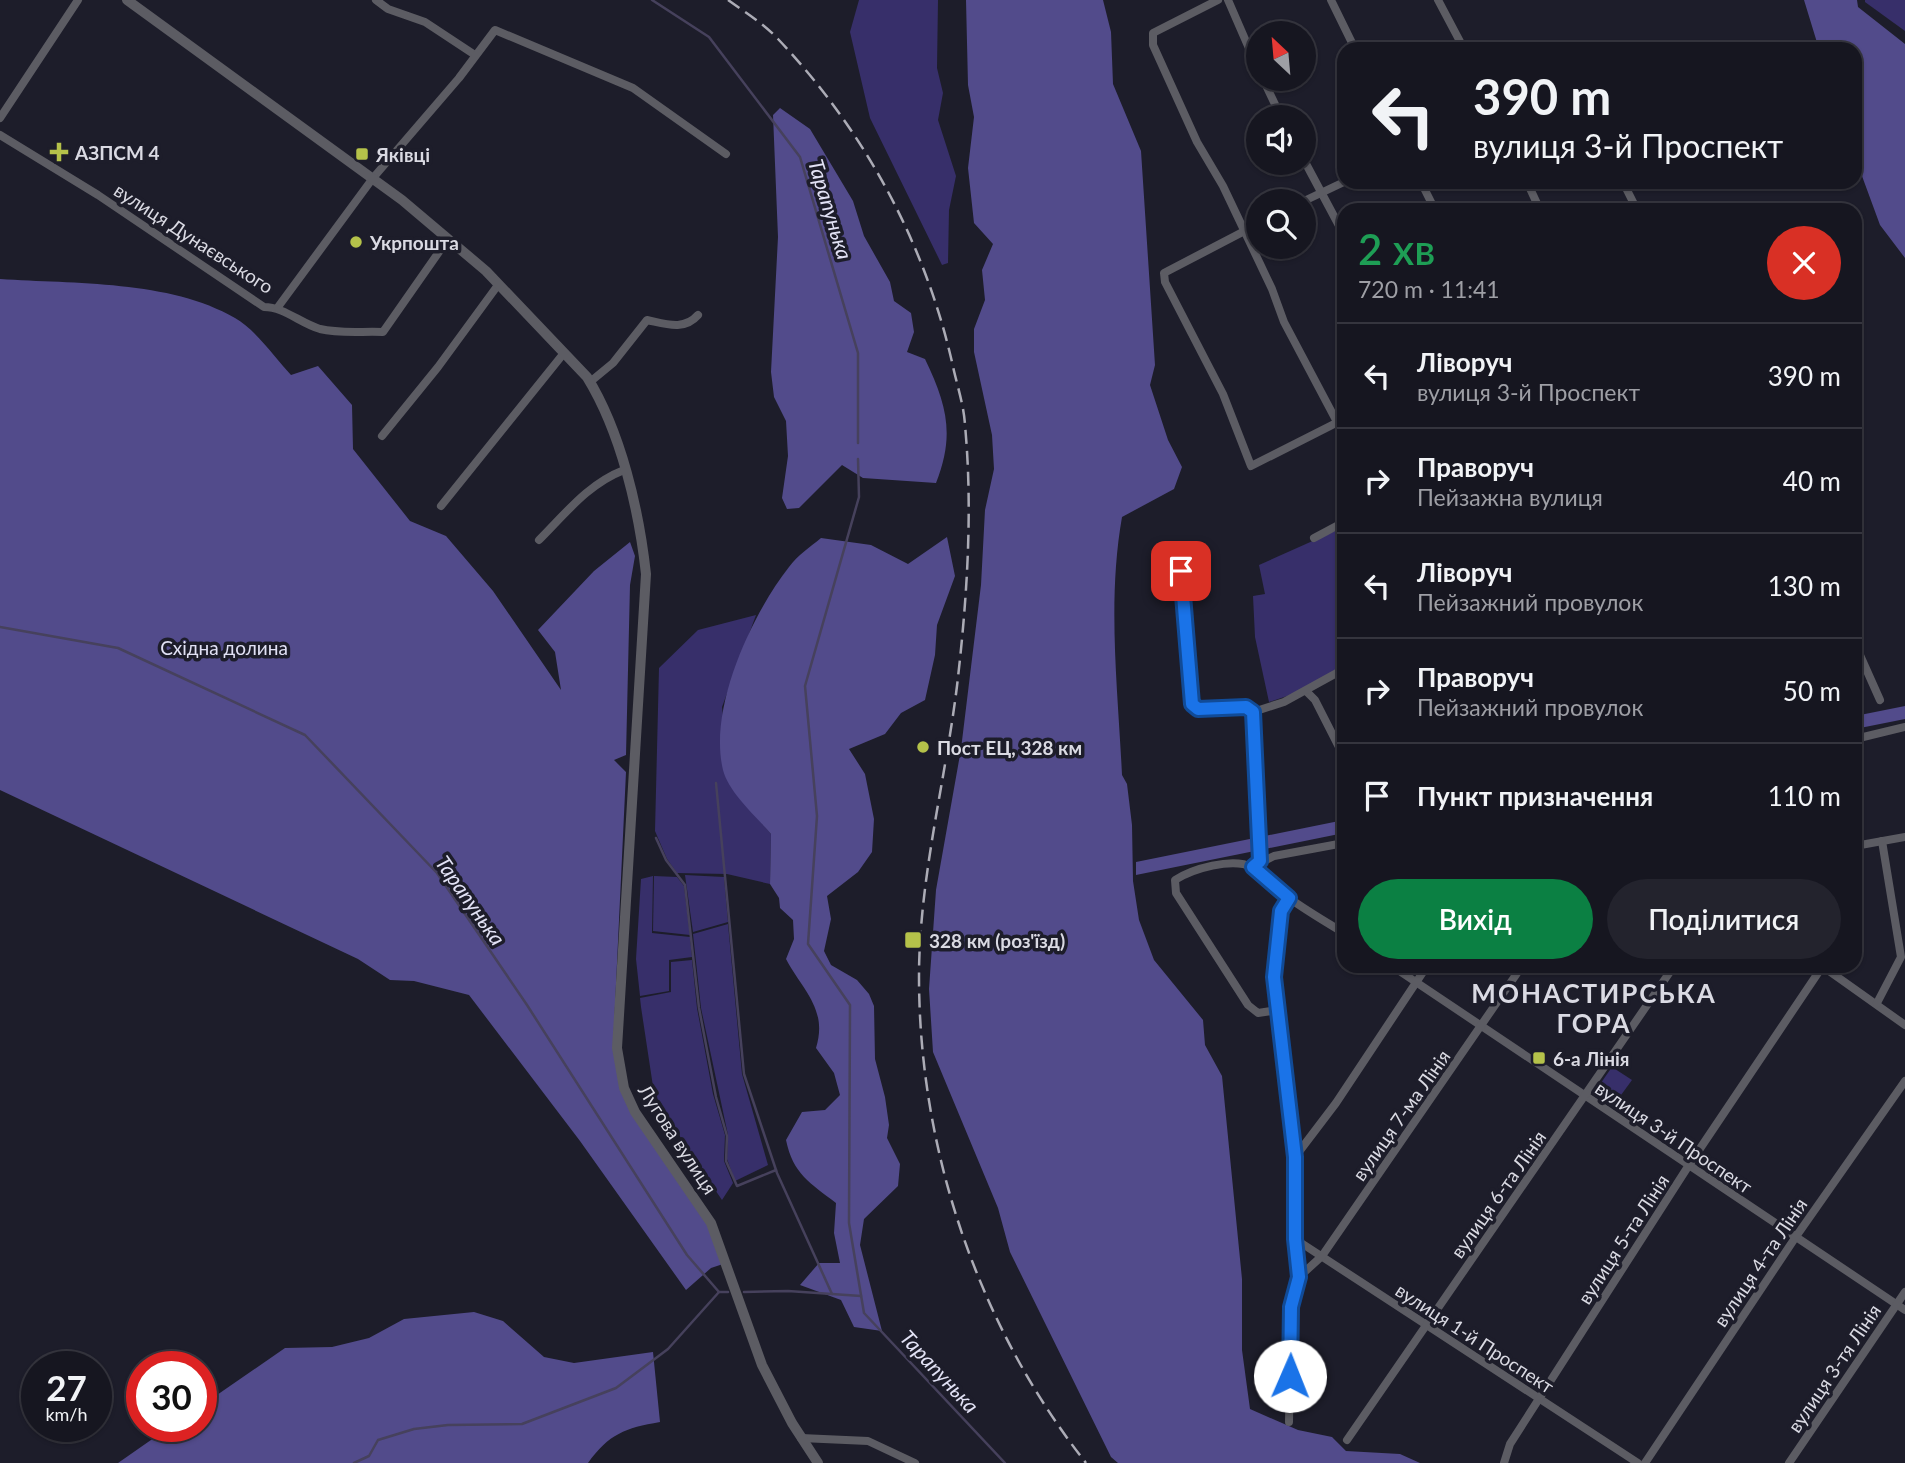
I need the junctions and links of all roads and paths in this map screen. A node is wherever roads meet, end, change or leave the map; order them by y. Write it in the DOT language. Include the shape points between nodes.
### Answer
graph roads {
  1 [pos="78,0"];
  2 [pos="127,0"];
  3 [pos="376,0"];
  4 [pos="1219,0"];
  5 [pos="1228,0"];
  6 [pos="1331,0"];
  7 [pos="1438,0"];
  8 [pos="1246,41"];
  9 [pos="1352,42"];
  10 [pos="1460,42"];
  11 [pos="475,55"];
  12 [pos="0,118"];
  13 [pos="0,135"];
  14 [pos="726,154"];
  15 [pos="1312,175"];
  16 [pos="373,178"];
  17 [pos="1337,185"];
  18 [pos="1322,192"];
  19 [pos="1316,195"];
  20 [pos="1337,221"];
  21 [pos="1246,230"];
  22 [pos="1243,232"];
  23 [pos="448,239"];
  24 [pos="498,285"];
  25 [pos="278,307"];
  26 [pos="698,315"];
  27 [pos="564,353"];
  28 [pos="590,382"];
  29 [pos="1337,413"];
  30 [pos="1337,422"];
  31 [pos="383,436"];
  32 [pos="624,470"];
  33 [pos="441,506"];
  34 [pos="1337,526"];
  35 [pos="1314,538"];
  36 [pos="539,540"];
  37 [pos="1180,547"];
  38 [pos="1862,660"];
  39 [pos="1337,673"];
  40 [pos="1306,691"];
  41 [pos="1880,700"];
  42 [pos="1250,710"];
  43 [pos="1905,727"];
  44 [pos="1862,737"];
  45 [pos="1337,743"];
  46 [pos="1905,837"];
  47 [pos="1882,841"];
  48 [pos="1337,845"];
  49 [pos="1862,845"];
  50 [pos="1256,864"];
  51 [pos="1289,898"];
  52 [pos="1337,929"];
  53 [pos="1402,973"];
  54 [pos="1422,973"];
  55 [pos="1517,973"];
  56 [pos="1669,973"];
  57 [pos="1817,973"];
  58 [pos="1832,973"];
  59 [pos="1416,982"];
  60 [pos="1877,1003"];
  61 [pos="1278,1010"];
  62 [pos="1905,1024"];
  63 [pos="1482,1028"];
  64 [pos="1905,1081"];
  65 [pos="1585,1097"];
  66 [pos="1295,1157"];
  67 [pos="1689,1165"];
  68 [pos="1795,1238"];
  69 [pos="1295,1239"];
  70 [pos="1322,1256"];
  71 [pos="1299,1277"];
  72 [pos="1905,1292"];
  73 [pos="1897,1303"];
  74 [pos="1905,1310"];
  75 [pos="1427,1325"];
  76 [pos="1539,1398"];
  77 [pos="1289,1422"];
  78 [pos="801,1438"];
  79 [pos="1348,1440"];
  80 [pos="818,1463"];
  81 [pos="915,1463"];
  82 [pos="1504,1463"];
  83 [pos="1638,1463"];
  84 [pos="1645,1463"];
  85 [pos="1789,1463"];
  1 -- 12 [label="street"];
  2 -- 16 [label="street, Лугова вулиця"];
  3 -- 11 [label="street" via="425,22"];
  4 -- 22 [label="street" via="1151,38"];
  5 -- 8 [label="street"];
  6 -- 9 [label="street"];
  7 -- 10 [label="street"];
  11 -- 14 [label="street" via="495,30 633,88"];
  11 -- 16 [label="street"];
  13 -- 25 [label="street, вулиця Дунаєвського" via="264,307"];
  15 -- 18 [label="street"];
  16 -- 23 [label="street, Лугова вулиця"];
  16 -- 25 [label="street"];
  17 -- 18 [label="street"];
  18 -- 19 [label="street"];
  18 -- 20 [label="street"];
  21 -- 22 [label="street"];
  22 -- 29 [label="street" via="1284,322"];
  22 -- 30 [label="street" via="1164,273 1223,394 1251,466"];
  23 -- 24 [label="street, Лугова вулиця"];
  23 -- 25 [label="street, вулиця Дунаєвського" via="383,332 323,330"];
  24 -- 27 [label="street, Лугова вулиця"];
  24 -- 31 [label="street"];
  26 -- 28 [label="street" via="690,323 676,326 647,320 613,363"];
  27 -- 28 [label="street, Лугова вулиця"];
  27 -- 33 [label="street"];
  28 -- 32 [label="street, Лугова вулиця" via="600,397"];
  32 -- 36 [label="street" via="590,488"];
  32 -- 78 [label="street, Лугова вулиця" via="642,533 646,574 617,1048 624,1088 635,1112 711,1223 762,1365"];
  34 -- 35 [label="street"];
  37 -- 42 [label="street" via="1192,704 1198,709"];
  38 -- 41 [label="street"];
  39 -- 40 [label="street"];
  40 -- 42 [label="street"];
  40 -- 45 [label="street"];
  42 -- 50 [label="street"];
  43 -- 44 [label="street"];
  46 -- 47 [label="street"];
  47 -- 49 [label="street"];
  47 -- 60 [label="street" via="1901,957"];
  48 -- 50 [label="street"];
  50 -- 51 [label="street"];
  50 -- 61 [label="street" via="1185,873 1175,880 1176,893 1248,1005 1258,1013"];
  51 -- 52 [label="street"];
  51 -- 61 [label="street" via="1281,911 1274,977"];
  53 -- 59 [label="street, вулиця 3-й Проспект"];
  54 -- 59 [label="street"];
  55 -- 63 [label="street, вулиця 7-ма Лінія"];
  56 -- 65 [label="street, вулиця 6-та Лінія"];
  57 -- 67 [label="street, вулиця 5-та Лінія"];
  58 -- 60 [label="street"];
  59 -- 63 [label="street, вулиця 3-й Проспект"];
  59 -- 66 [label="street"];
  60 -- 62 [label="street"];
  61 -- 66 [label="street"];
  63 -- 65 [label="street, вулиця 3-й Проспект"];
  63 -- 70 [label="street, вулиця 7-ма Лінія"];
  64 -- 68 [label="street, вулиця 4-та Лінія"];
  65 -- 67 [label="street, вулиця 3-й Проспект"];
  65 -- 75 [label="street, вулиця 6-та Лінія"];
  66 -- 69 [label="street"];
  67 -- 68 [label="street, вулиця 3-й Проспект"];
  67 -- 76 [label="street, вулиця 5-та Лінія"];
  68 -- 73 [label="street, вулиця 3-й Проспект"];
  68 -- 84 [label="street, вулиця 4-та Лінія"];
  69 -- 70 [label="street, вулиця 1-й Проспект"];
  69 -- 71 [label="street"];
  70 -- 71 [label="street, вулиця 7-ма Лінія"];
  70 -- 75 [label="street, вулиця 1-й Проспект"];
  71 -- 77 [label="street" via="1291,1307"];
  72 -- 73 [label="street, вулиця 3-тя Лінія"];
  73 -- 74 [label="street, вулиця 3-й Проспект"];
  73 -- 85 [label="street, вулиця 3-тя Лінія"];
  75 -- 76 [label="street, вулиця 1-й Проспект"];
  75 -- 79 [label="street, вулиця 6-та Лінія"];
  76 -- 82 [label="street, вулиця 5-та Лінія" via="1510,1444"];
  76 -- 83 [label="street, вулиця 1-й Проспект"];
  78 -- 80 [label="street, Лугова вулиця"];
  78 -- 81 [label="street" via="868,1441"];
}
